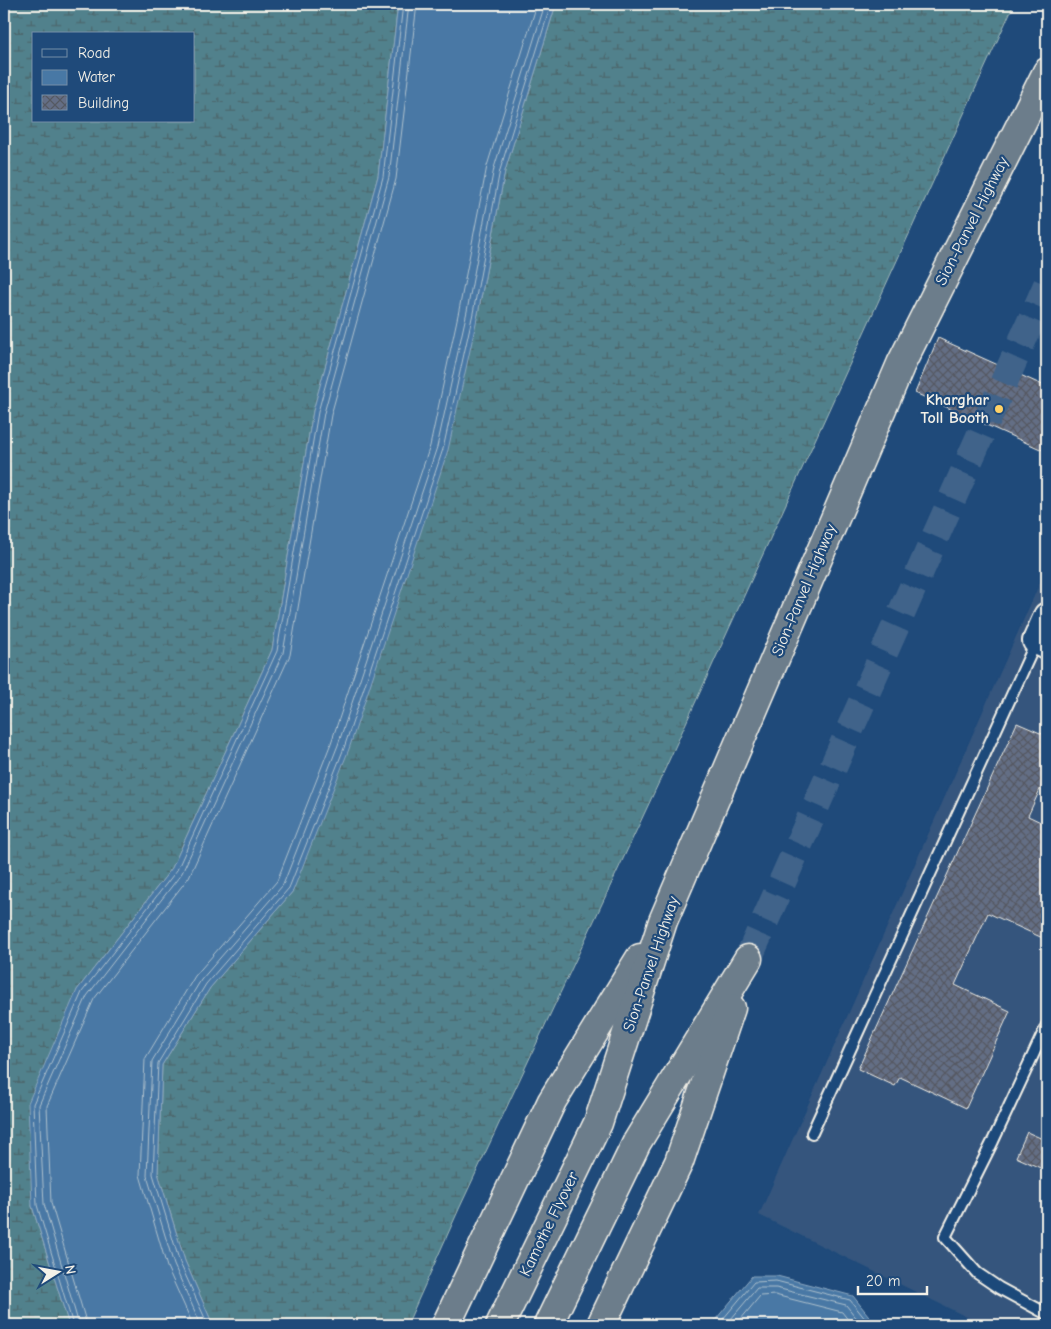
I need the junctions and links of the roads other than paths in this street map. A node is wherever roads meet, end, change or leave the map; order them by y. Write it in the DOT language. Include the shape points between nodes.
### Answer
graph roads {
  1 [pos="1047,72"];
  2 [pos="1047,616"];
  3 [pos="1042,643"];
  4 [pos="663,921"];
  5 [pos="1047,1025"];
  6 [pos="598,1123"];
  7 [pos="812,1133"];
  8 [pos="1047,1314"];
  9 [pos="446,1325"];
  10 [pos="500,1325"];
  11 [pos="548,1325"];
  12 [pos="601,1325"];
  1 -- 4 [label="highway, Sion-Panvel Highway" via="901,364"];
  2 -- 3 [label="street"];
  3 -- 7 [label="lane"];
  4 -- 6 [label="highway, Sion-Panvel Highway"];
  4 -- 9 [label="highway" via="552,1100"];
  5 -- 8 [label="lane" via="945,1237 976,1273"];
  6 -- 10 [label="highway, Kamothe Flyover"];
  11 -- 12 [label="highway" via="637,1142 748,959 679,1162"];
}
